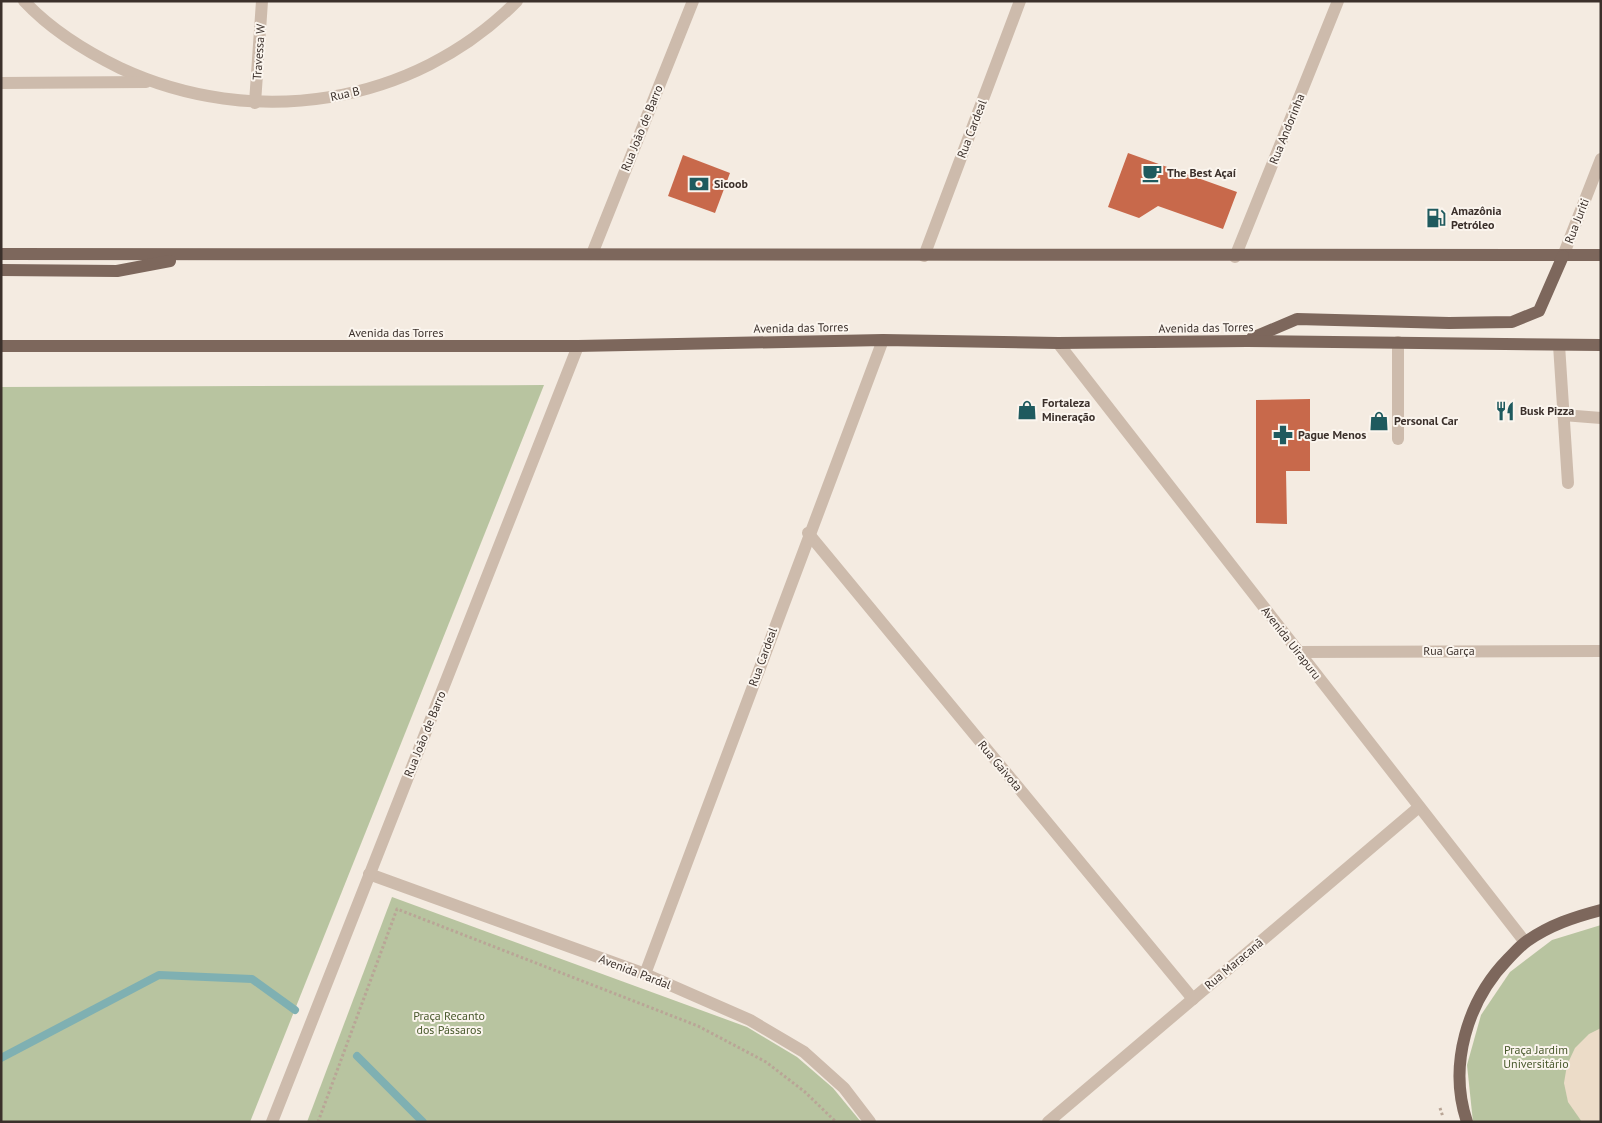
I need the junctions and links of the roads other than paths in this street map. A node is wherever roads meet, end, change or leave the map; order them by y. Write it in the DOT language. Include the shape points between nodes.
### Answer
graph roads {
  1 [pos="24,1"];
  2 [pos="262,1"];
  3 [pos="517,1"];
  4 [pos="693,1"];
  5 [pos="1020,1"];
  6 [pos="1338,1"];
  7 [pos="151,82"];
  8 [pos="1,83"];
  9 [pos="255,103"];
  10 [pos="1601,159"];
  11 [pos="1,254"];
  12 [pos="592,254"];
  13 [pos="197,255"];
  14 [pos="924,256"];
  15 [pos="1563,256"];
  16 [pos="1601,256"];
  17 [pos="1235,257"];
  18 [pos="1,270"];
  19 [pos="883,340"];
  20 [pos="1247,340"];
  21 [pos="1398,342"];
  22 [pos="1058,344"];
  23 [pos="1559,345"];
  24 [pos="1601,345"];
  25 [pos="1,346"];
  26 [pos="578,346"];
  27 [pos="1563,415"];
  28 [pos="1601,418"];
  29 [pos="1398,439"];
  30 [pos="1568,483"];
  31 [pos="808,533"];
  32 [pos="1601,651"];
  33 [pos="1298,652"];
  34 [pos="1419,807"];
  35 [pos="369,874"];
  36 [pos="1601,910"];
  37 [pos="1525,942"];
  38 [pos="645,974"];
  39 [pos="1193,999"];
  40 [pos="1460,1103"];
  41 [pos="272,1122"];
  42 [pos="870,1122"];
  43 [pos="1048,1122"];
  44 [pos="1455,1122"];
  45 [pos="1467,1122"];
  1 -- 7 [label="street, Rua B" via="39,17 92,55"];
  2 -- 9 [label="street, Travessa W"];
  3 -- 9 [label="street, Rua B" via="496,23 442,59 382,85 320,100"];
  4 -- 12 [label="street, Rua João de Barro"];
  5 -- 14 [label="street, Rua Cardeal"];
  6 -- 17 [label="street, Rua Andorinha"];
  7 -- 8 [label="street, Rua B"];
  7 -- 9 [label="street, Rua B" via="202,96"];
  10 -- 15 [label="street, Rua Juriti"];
  11 -- 13 [label="main road"];
  12 -- 13 [label="main road"];
  12 -- 14 [label="main road"];
  13 -- 18 [label="main road" via="117,271"];
  14 -- 17 [label="main road"];
  15 -- 16 [label="main road"];
  15 -- 17 [label="main road"];
  15 -- 20 [label="main road" via="1539,311 1512,322 1297,320"];
  19 -- 22 [label="main road, Avenida das Torres"];
  19 -- 26 [label="main road, Avenida das Torres"];
  19 -- 31 [label="street, Rua Cardeal"];
  20 -- 21 [label="main road, Avenida das Torres"];
  20 -- 22 [label="main road, Avenida das Torres"];
  21 -- 23 [label="main road, Avenida das Torres"];
  21 -- 29 [label="street"];
  22 -- 33 [label="street, Avenida Uirapuru"];
  23 -- 24 [label="main road, Avenida das Torres"];
  23 -- 27 [label="street"];
  25 -- 26 [label="main road, Avenida das Torres"];
  26 -- 35 [label="street, Rua João de Barro"];
  27 -- 28 [label="street"];
  27 -- 30 [label="street"];
  31 -- 38 [label="street, Rua Cardeal"];
  31 -- 39 [label="street, Rua Gaivota"];
  32 -- 33 [label="street, Rua Garça"];
  33 -- 34 [label="street, Avenida Uirapuru"];
  34 -- 37 [label="street, Avenida Uirapuru"];
  34 -- 39 [label="street, Rua Maracanã"];
  35 -- 38 [label="street, Avenida Pardal"];
  35 -- 41 [label="street, Rua João de Barro"];
  36 -- 37 [label="main road" via="1566,919"];
  37 -- 40 [label="main road" via="1493,974 1470,1014 1459,1058"];
  38 -- 42 [label="street, Avenida Pardal" via="750,1020 804,1052 844,1088"];
  39 -- 43 [label="street, Rua Maracanã"];
  40 -- 44 [label="main road"];
  40 -- 45 [label="main road"];
}
